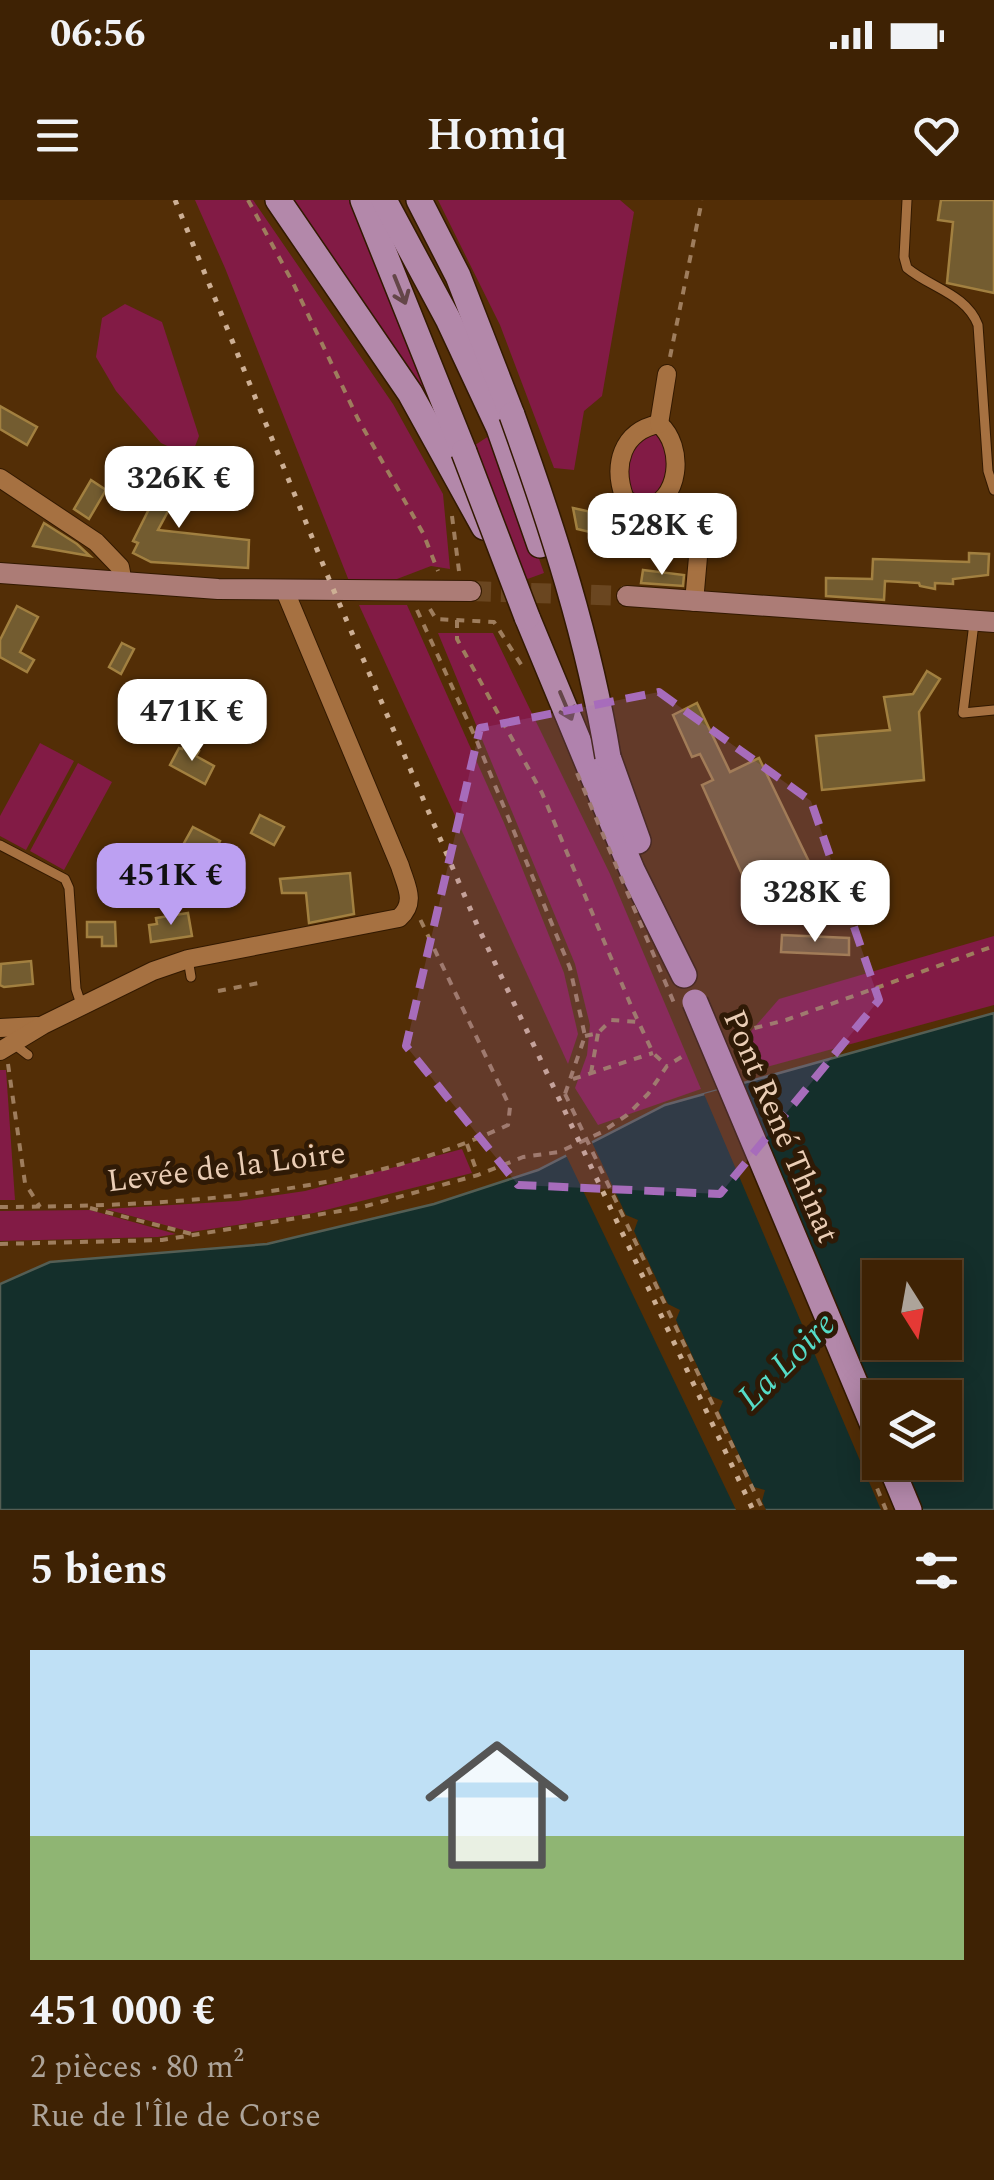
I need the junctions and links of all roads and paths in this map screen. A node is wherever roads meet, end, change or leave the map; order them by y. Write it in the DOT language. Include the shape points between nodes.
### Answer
graph roads {
  1 [pos="248,200"];
  2 [pos="278,200"];
  3 [pos="363,200"];
  4 [pos="384,200"];
  5 [pos="419,200"];
  6 [pos="702,200"];
  7 [pos="907,200"];
  8 [pos="666,374"];
  9 [pos="506,422"];
  10 [pos="660,424"];
  11 [pos="0,478"];
  12 [pos="994,490"];
  13 [pos="451,505"];
  14 [pos="654,508"];
  15 [pos="0,573"];
  16 [pos="122,583"];
  17 [pos="465,584"];
  18 [pos="286,591"];
  19 [pos="430,596"];
  20 [pos="626,596"];
  21 [pos="412,599"];
  22 [pos="694,602"];
  23 [pos="528,616"];
  24 [pos="458,620"];
  25 [pos="984,621"];
  26 [pos="524,669"];
  27 [pos="994,710"];
  28 [pos="0,845"];
  29 [pos="409,909"];
  30 [pos="994,946"];
  31 [pos="684,975"];
  32 [pos="264,982"];
  33 [pos="218,991"];
  34 [pos="82,1007"];
  35 [pos="639,1022"];
  36 [pos="43,1025"];
  37 [pos="0,1028"];
  38 [pos="740,1032"];
  39 [pos="598,1033"];
  40 [pos="585,1036"];
  41 [pos="12,1050"];
  42 [pos="653,1052"];
  43 [pos="683,1056"];
  44 [pos="667,1066"];
  45 [pos="591,1073"];
  46 [pos="570,1080"];
  47 [pos="467,1144"];
  48 [pos="478,1175"];
  49 [pos="86,1206"];
  50 [pos="40,1207"];
  51 [pos="0,1208"];
  52 [pos="195,1235"];
  53 [pos="0,1244"];
  54 [pos="862,1399"];
  55 [pos="896,1480"];
  56 [pos="763,1510"];
  57 [pos="909,1510"];
  1 -- 19 [label="path" via="423,532 438,567"];
  2 -- 23 [label="main road, bridge" via="410,394"];
  3 -- 23 [label="main road, one-way, bridge"];
  4 -- 9 [label="main road"];
  5 -- 9 [label="main road" via="458,276"];
  6 -- 8 [label="path"];
  7 -- 12 [label="lane" via="907,268 962,302 978,325"];
  8 -- 10 [label="street"];
  9 -- 31 [label="main road, bridge" via="608,756"];
  10 -- 14 [label="street" via="676,446 676,462 668,494"];
  10 -- 14 [label="street" via="632,435 618,468 626,498"];
  11 -- 16 [label="street" via="96,542 120,567"];
  13 -- 17 [label="path"];
  14 -- 22 [label="street" via="660,522 698,556"];
  15 -- 16 [label="street"];
  16 -- 18 [label="street"];
  17 -- 19 [label="street"];
  18 -- 19 [label="street"];
  18 -- 29 [label="street" via="400,866"];
  19 -- 24 [label="path" via="436,619"];
  20 -- 22 [label="street"];
  21 -- 40 [label="path" via="529,863 570,968"];
  22 -- 25 [label="street"];
  23 -- 31 [label="main road, one-way" via="632,870"];
  24 -- 26 [label="path" via="494,622"];
  24 -- 35 [label="path" via="457,639 542,793"];
  25 -- 27 [label="lane" via="962,713"];
  28 -- 34 [label="lane" via="65,879"];
  29 -- 34 [label="street" via="399,918 153,971"];
  29 -- 47 [label="path, Levée de la Loire" via="423,922 510,1108 508,1125"];
  30 -- 38 [label="path"];
  31 -- 54 [label="main road, Pont René Thinat, bridge"];
  32 -- 33 [label="path"];
  34 -- 36 [label="street"];
  35 -- 39 [label="path" via="611,1020"];
  35 -- 42 [label="path"];
  36 -- 37 [label="street"];
  36 -- 41 [label="street"];
  39 -- 40 [label="path"];
  39 -- 45 [label="path"];
  40 -- 46 [label="path"];
  41 -- 50 [label="path" via="24,1183"];
  42 -- 44 [label="path"];
  42 -- 45 [label="path"];
  43 -- 44 [label="path"];
  44 -- 48 [label="path" via="648,1094 602,1132"];
  45 -- 46 [label="path"];
  46 -- 56 [label="path, bridge" via="566,1094"];
  47 -- 48 [label="path"];
  47 -- 49 [label="path, Levée de la Loire" via="282,1189"];
  48 -- 52 [label="path" via="359,1208"];
  49 -- 50 [label="path, Levée de la Loire"];
  49 -- 52 [label="path"];
  50 -- 51 [label="path, Levée de la Loire"];
  52 -- 53 [label="path"];
  55 -- 57 [label="main road"];
}
